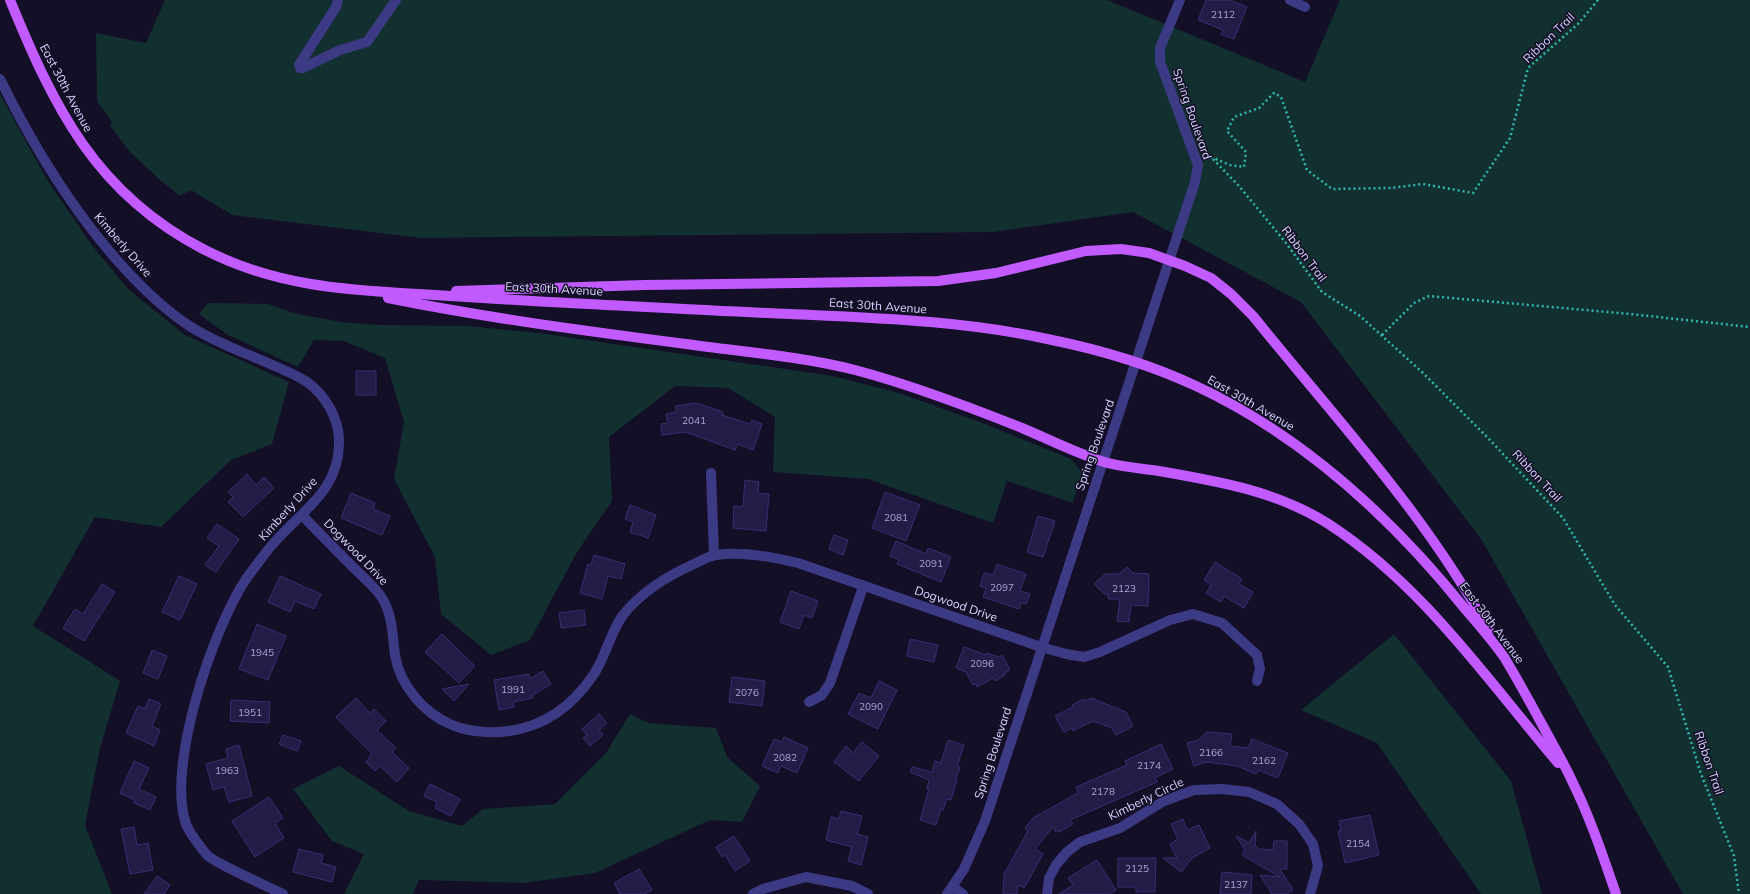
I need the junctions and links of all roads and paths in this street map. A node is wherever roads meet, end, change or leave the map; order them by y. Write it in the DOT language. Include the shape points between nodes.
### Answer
graph roads {
  1 [pos="10,0"];
  2 [pos="338,0"];
  3 [pos="396,0"];
  4 [pos="1180,0"];
  5 [pos="1290,0"];
  6 [pos="1598,0"];
  7 [pos="1305,7"];
  8 [pos="0,79"];
  9 [pos="1170,260"];
  10 [pos="351,290"];
  11 [pos="403,294"];
  12 [pos="1750,327"];
  13 [pos="1382,335"];
  14 [pos="1103,461"];
  15 [pos="711,473"];
  16 [pos="302,515"];
  17 [pos="714,555"];
  18 [pos="863,586"];
  19 [pos="1041,647"];
  20 [pos="1500,652"];
  21 [pos="1257,681"];
  22 [pos="809,702"];
  23 [pos="1572,781"];
  24 [pos="950,891"];
  25 [pos="283,894"];
  26 [pos="753,894"];
  27 [pos="868,894"];
  28 [pos="963,894"];
  29 [pos="1048,894"];
  30 [pos="1310,894"];
  31 [pos="1616,894"];
  32 [pos="1739,894"];
  1 -- 10 [label="main road, East 30th Avenue" via="37,65 68,124 90,155 131,200 180,236 228,261 294,282"];
  2 -- 3 [label="street" via="299,65 300,68 340,50 367,42"];
  4 -- 9 [label="street, Spring Boulevard" via="1160,48 1160,62 1198,165"];
  5 -- 7 [label="street"];
  6 -- 13 [label="path, Ribbon Trail" via="1578,24 1528,68 1510,138 1473,193 1423,184 1391,188 1332,189 1307,170 1282,98 1274,93 1259,108 1234,117 1227,131 1246,152 1244,167 1230,165 1211,157 1277,232 1322,292 1360,316"];
  8 -- 16 [label="street, Kimberly Drive" via="43,160 99,240 132,277 188,325 211,339 287,371 307,382 322,396 336,424 340,438 339,454 336,470 329,484"];
  9 -- 11 [label="main road" via="1149,253 1121,249 1086,250 996,273 938,281 645,285"];
  9 -- 14 [label="street, Spring Boulevard"];
  9 -- 20 [label="main road" via="1211,278 1253,316 1415,514 1466,589"];
  10 -- 11 [label="main road, East 30th Avenue"];
  10 -- 14 [label="main road" via="521,322 799,359 852,370 906,384"];
  11 -- 20 [label="main road, East 30th Avenue" via="943,323 1050,339 1156,369 1243,410 1338,478 1372,507 1421,556"];
  12 -- 13 [label="path" via="1429,296 1414,303"];
  13 -- 32 [label="path, Ribbon Trail" via="1488,438 1563,518 1615,605 1668,667 1701,774 1734,856"];
  14 -- 19 [label="street, Spring Boulevard"];
  14 -- 23 [label="main road" via="1214,480 1254,490 1323,521 1348,538 1379,561 1447,628"];
  15 -- 17 [label="street"];
  16 -- 17 [label="street, Dogwood Drive" via="380,595 391,617 399,670 411,694 429,711 451,725 471,731 519,730 545,721 563,708 580,692 595,672 611,634 640,597 678,571"];
  16 -- 25 [label="street, Kimberly Drive" via="272,545 245,581 206,663 195,701 183,763 181,796 187,825 208,856"];
  17 -- 18 [label="street, Dogwood Drive" via="772,557 798,563"];
  18 -- 19 [label="street, Dogwood Drive"];
  18 -- 22 [label="street" via="830,683 822,695"];
  19 -- 21 [label="street, Dogwood Drive" via="1084,656 1100,652 1170,620 1192,614 1222,623 1257,655 1260,669"];
  19 -- 24 [label="street, Spring Boulevard" via="985,821 964,869"];
  20 -- 23 [label="main road, East 30th Avenue"];
  23 -- 31 [label="main road, East 30th Avenue"];
  24 -- 28 [label="street"];
  26 -- 27 [label="street" via="806,878 852,886"];
  29 -- 30 [label="street, Kimberly Circle" via="1049,878 1056,865 1080,842 1120,828 1164,802 1194,790 1222,789 1249,792 1277,804 1299,824 1313,844 1318,866"];
}
